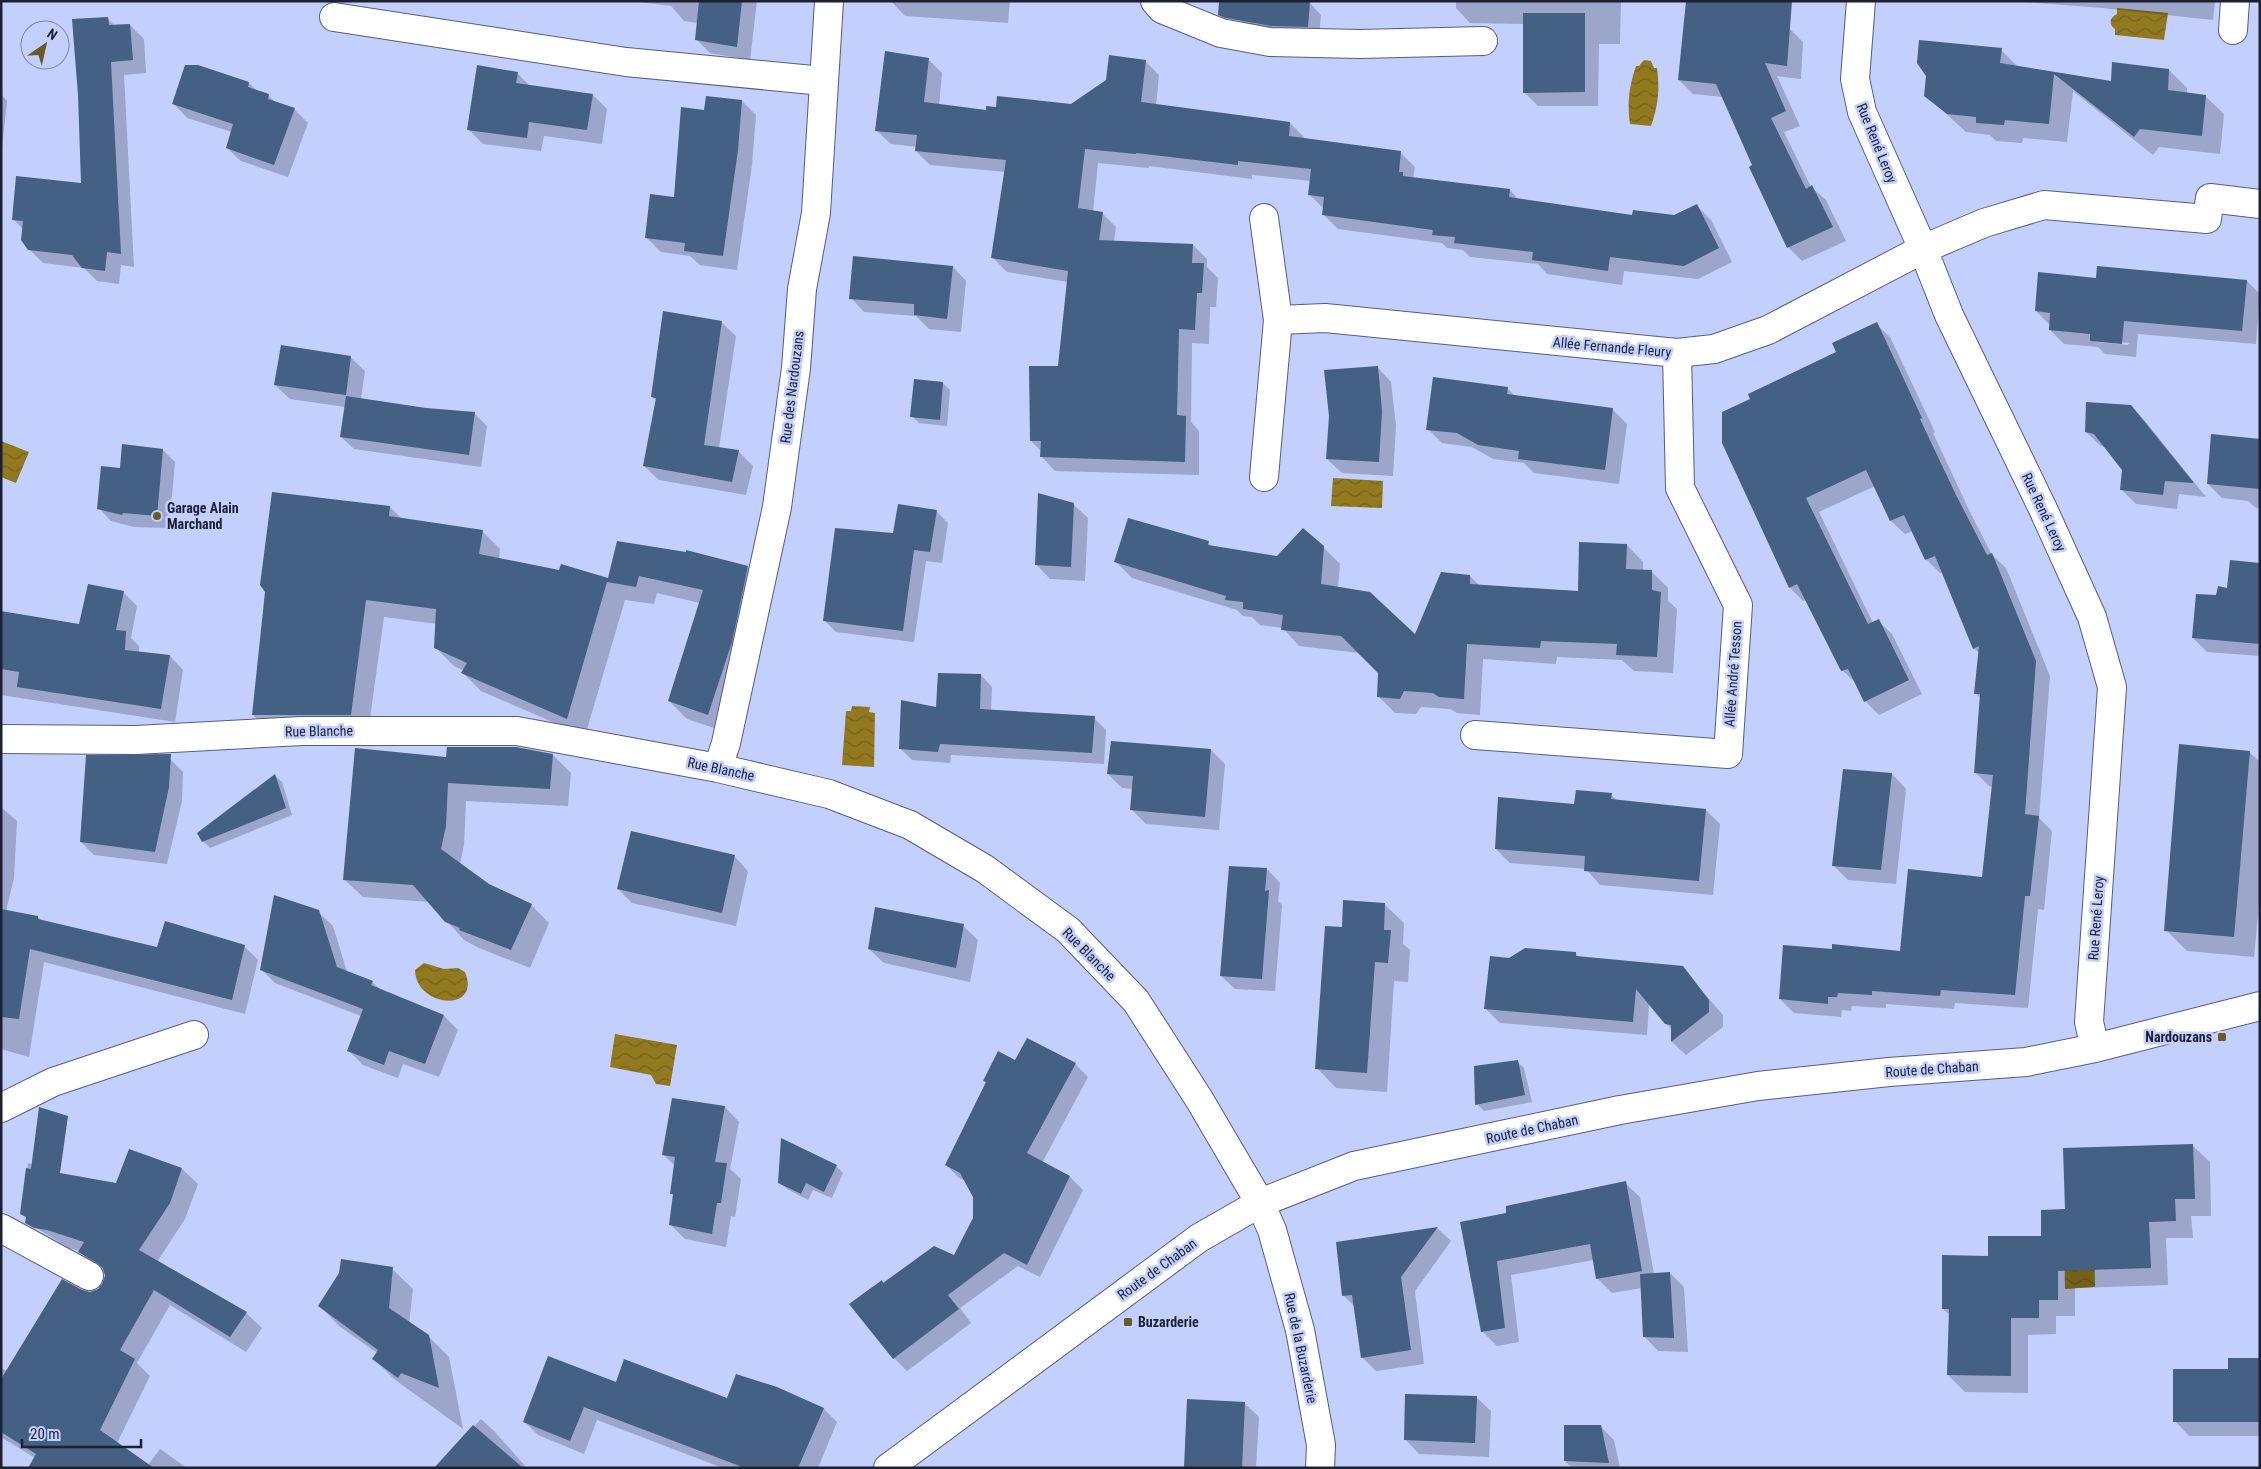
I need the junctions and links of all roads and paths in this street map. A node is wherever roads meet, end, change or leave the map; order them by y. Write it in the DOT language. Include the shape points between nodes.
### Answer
graph roads {
  1 [pos="829,1"];
  2 [pos="1155,1"];
  3 [pos="1861,1"];
  4 [pos="2235,1"];
  5 [pos="334,17"];
  6 [pos="2233,30"];
  7 [pos="1483,41"];
  8 [pos="823,81"];
  9 [pos="2260,204"];
  10 [pos="1264,218"];
  11 [pos="1923,249"];
  12 [pos="1278,320"];
  13 [pos="1678,353"];
  14 [pos="1264,477"];
  15 [pos="1475,735"];
  16 [pos="1,739"];
  17 [pos="718,768"];
  18 [pos="2260,1006"];
  19 [pos="194,1034"];
  20 [pos="2095,1048"];
  21 [pos="1,1108"];
  22 [pos="1260,1203"];
  23 [pos="1,1228"];
  24 [pos="89,1276"];
  25 [pos="888,1468"];
  26 [pos="1320,1468"];
  1 -- 8 [label="street, Rue des Nardouzans"];
  2 -- 7 [label="street" via="1162,10 1221,33 1270,42"];
  3 -- 11 [label="street, Rue René Leroy" via="1855,79 1862,112"];
  4 -- 6 [label="street"];
  5 -- 8 [label="street" via="626,62"];
  8 -- 17 [label="street, Rue des Nardouzans" via="816,213 802,289 796,368 777,507"];
  9 -- 11 [label="street, Allée Fernande Fleury" via="2210,198 2208,219 2044,205 1984,223"];
  10 -- 12 [label="street"];
  11 -- 13 [label="street, Allée Fernande Fleury" via="1768,330 1714,349"];
  11 -- 20 [label="street, Rue René Leroy" via="1949,315 2044,509 2092,617 2112,686 2090,1022"];
  12 -- 13 [label="street, Allée Fernande Fleury" via="1325,318"];
  12 -- 14 [label="street"];
  13 -- 15 [label="street, Allée André Tesson" via="1680,488 1738,605 1728,754"];
  16 -- 17 [label="street, Rue Blanche" via="136,740 302,731 517,731"];
  17 -- 22 [label="street, Rue Blanche" via="829,794 910,825 985,869 1068,930 1136,1001"];
  18 -- 20 [label="street, Route de Chaban"];
  19 -- 21 [label="street" via="53,1082"];
  20 -- 22 [label="street, Route de Chaban" via="2026,1062 1758,1086 1620,1110 1354,1166"];
  22 -- 25 [label="street, Route de Chaban" via="1199,1238"];
  22 -- 26 [label="street, Rue de la Buzarderie" via="1272,1230 1300,1330 1321,1445"];
  23 -- 24 [label="street"];
}
